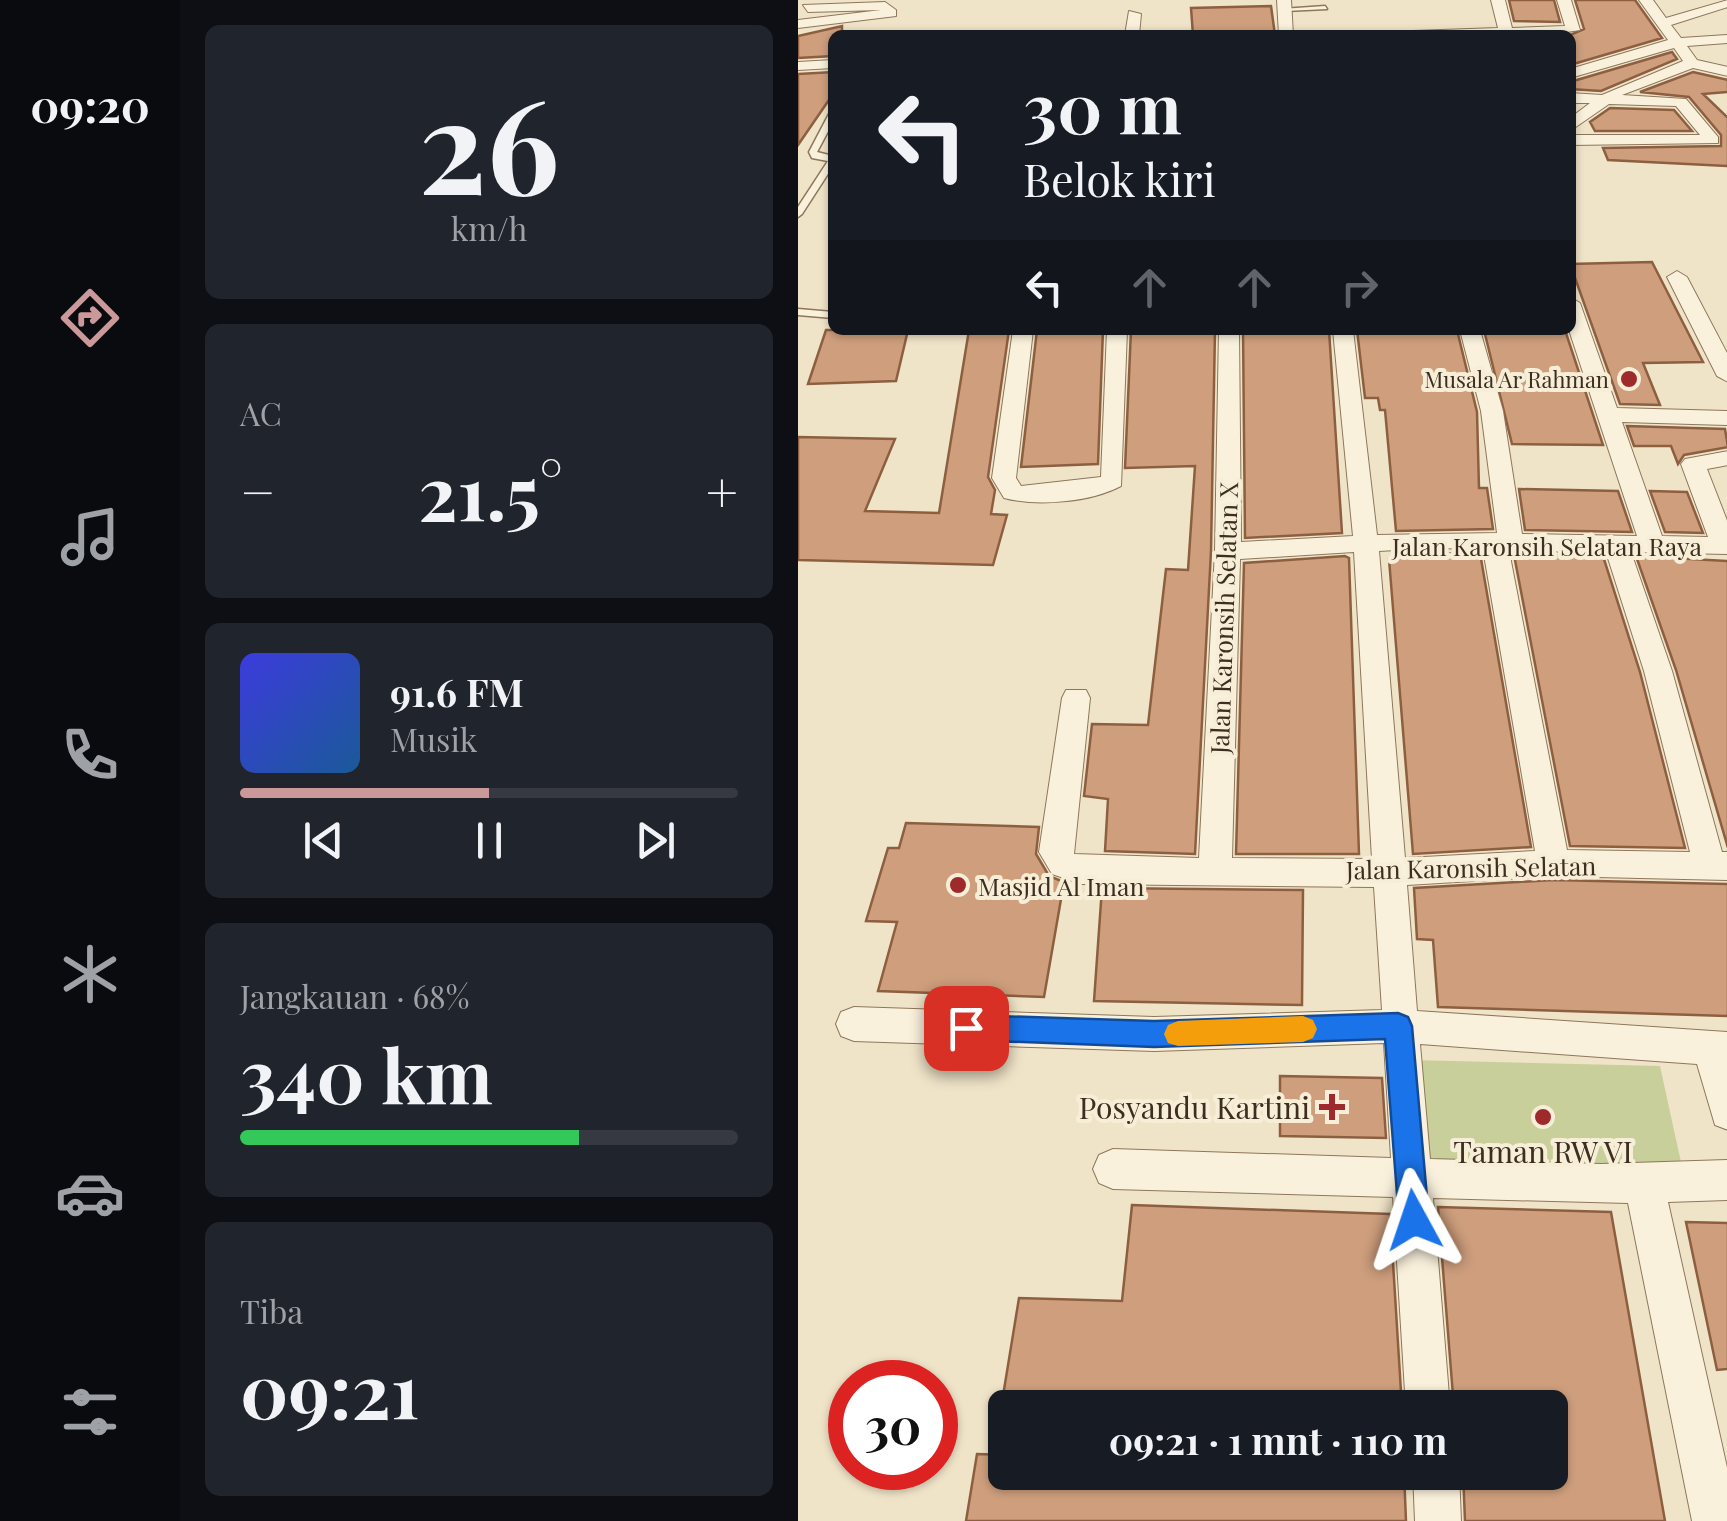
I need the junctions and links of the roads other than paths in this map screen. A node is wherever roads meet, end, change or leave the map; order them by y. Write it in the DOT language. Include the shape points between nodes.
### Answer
graph roads {
  1 [pos="1498,0"];
  2 [pos="1564,0"];
  3 [pos="1646,0"];
  4 [pos="1679,0"];
  5 [pos="1728,2"];
  6 [pos="1284,4"];
  7 [pos="808,8"];
  8 [pos="1325,8"];
  9 [pos="1701,11"];
  10 [pos="1134,14"];
  11 [pos="1664,23"];
  12 [pos="842,30"];
  13 [pos="1132,30"];
  14 [pos="1286,30"];
  15 [pos="1506,30"];
  16 [pos="1573,30"];
  17 [pos="828,35"];
  18 [pos="1728,39"];
  19 [pos="1676,43"];
  20 [pos="801,44"];
  21 [pos="828,61"];
  22 [pos="1692,64"];
  23 [pos="828,72"];
  24 [pos="1576,72"];
  25 [pos="1728,72"];
  26 [pos="798,74"];
  27 [pos="1576,98"];
  28 [pos="1606,100"];
  29 [pos="1576,122"];
  30 [pos="828,123"];
  31 [pos="1576,140"];
  32 [pos="828,158"];
  33 [pos="828,167"];
  34 [pos="798,214"];
  35 [pos="1677,277"];
  36 [pos="798,312"];
  37 [pos="828,314"];
  38 [pos="1576,320"];
  39 [pos="1022,335"];
  40 [pos="1117,335"];
  41 [pos="1229,335"];
  42 [pos="1344,335"];
  43 [pos="1471,335"];
  44 [pos="1728,376"];
  45 [pos="1608,415"];
  46 [pos="1728,418"];
  47 [pos="1728,458"];
  48 [pos="1615,542"];
  49 [pos="1503,543"];
  50 [pos="1652,543"];
  51 [pos="1366,545"];
  52 [pos="1726,546"];
  53 [pos="1228,550"];
  54 [pos="1076,698"];
  55 [pos="1553,863"];
  56 [pos="1719,867"];
  57 [pos="1215,869"];
  58 [pos="1387,872"];
  59 [pos="854,1024"];
  60 [pos="1398,1026"];
  61 [pos="1719,1048"];
  62 [pos="1727,1109"];
  63 [pos="1113,1169"];
  64 [pos="1410,1179"];
  65 [pos="1728,1180"];
  66 [pos="1644,1184"];
  67 [pos="1427,1390"];
  68 [pos="1437,1490"];
  69 [pos="1438,1521"];
  70 [pos="1715,1521"];
  1 -- 15 [label="street"];
  2 -- 16 [label="street"];
  3 -- 11 [label="street"];
  4 -- 9 [label="street"];
  5 -- 9 [label="street"];
  6 -- 8 [label="lane"];
  6 -- 14 [label="street"];
  7 -- 12 [label="street" via="871,4 891,13"];
  9 -- 11 [label="street"];
  10 -- 13 [label="street"];
  11 -- 19 [label="street"];
  17 -- 20 [label="street"];
  18 -- 19 [label="street"];
  19 -- 22 [label="street"];
  19 -- 24 [label="street"];
  20 -- 21 [label="street"];
  22 -- 25 [label="street"];
  22 -- 28 [label="street"];
  23 -- 26 [label="street"];
  27 -- 28 [label="street"];
  28 -- 29 [label="street"];
  28 -- 31 [label="street" via="1681,102 1712,140"];
  30 -- 32 [label="lane" via="812,152"];
  33 -- 34 [label="lane"];
  35 -- 44 [label="street"];
  36 -- 37 [label="lane"];
  38 -- 45 [label="street"];
  39 -- 40 [label="street" via="1004,478 1020,494 1097,489 1113,481"];
  41 -- 53 [label="street, Jalan Karonsih Selatan X"];
  42 -- 51 [label="street"];
  43 -- 49 [label="street" via="1492,411"];
  45 -- 46 [label="street"];
  45 -- 50 [label="street"];
  47 -- 52 [label="street" via="1693,464"];
  48 -- 49 [label="street, Jalan Karonsih Selatan Raya"];
  48 -- 50 [label="street, Jalan Karonsih Selatan Raya"];
  48 -- 56 [label="street"];
  49 -- 51 [label="street, Jalan Karonsih Selatan Raya"];
  49 -- 55 [label="street"];
  50 -- 52 [label="street, Jalan Karonsih Selatan Raya"];
  51 -- 53 [label="street, Jalan Karonsih Selatan Raya"];
  51 -- 58 [label="street, Jalan Karonsih Selatan Raya"];
  53 -- 57 [label="street, Jalan Karonsih Selatan X"];
  54 -- 57 [label="street, Jalan Karonsih Selatan" via="1055,852 1063,864 1081,870"];
  55 -- 56 [label="street, Jalan Karonsih Selatan"];
  55 -- 58 [label="street, Jalan Karonsih Selatan"];
  57 -- 58 [label="street, Jalan Karonsih Selatan"];
  58 -- 60 [label="street, Jalan Karonsih Selatan Raya"];
  59 -- 60 [label="street" via="1154,1034"];
  60 -- 61 [label="street"];
  60 -- 64 [label="street, Jalan Karonsih Selatan Raya"];
  61 -- 62 [label="street"];
  63 -- 64 [label="street"];
  64 -- 66 [label="street"];
  64 -- 67 [label="street, Jalan Karonsih Selatan Raya"];
  65 -- 66 [label="street"];
  66 -- 70 [label="street"];
  68 -- 69 [label="street"];
}
